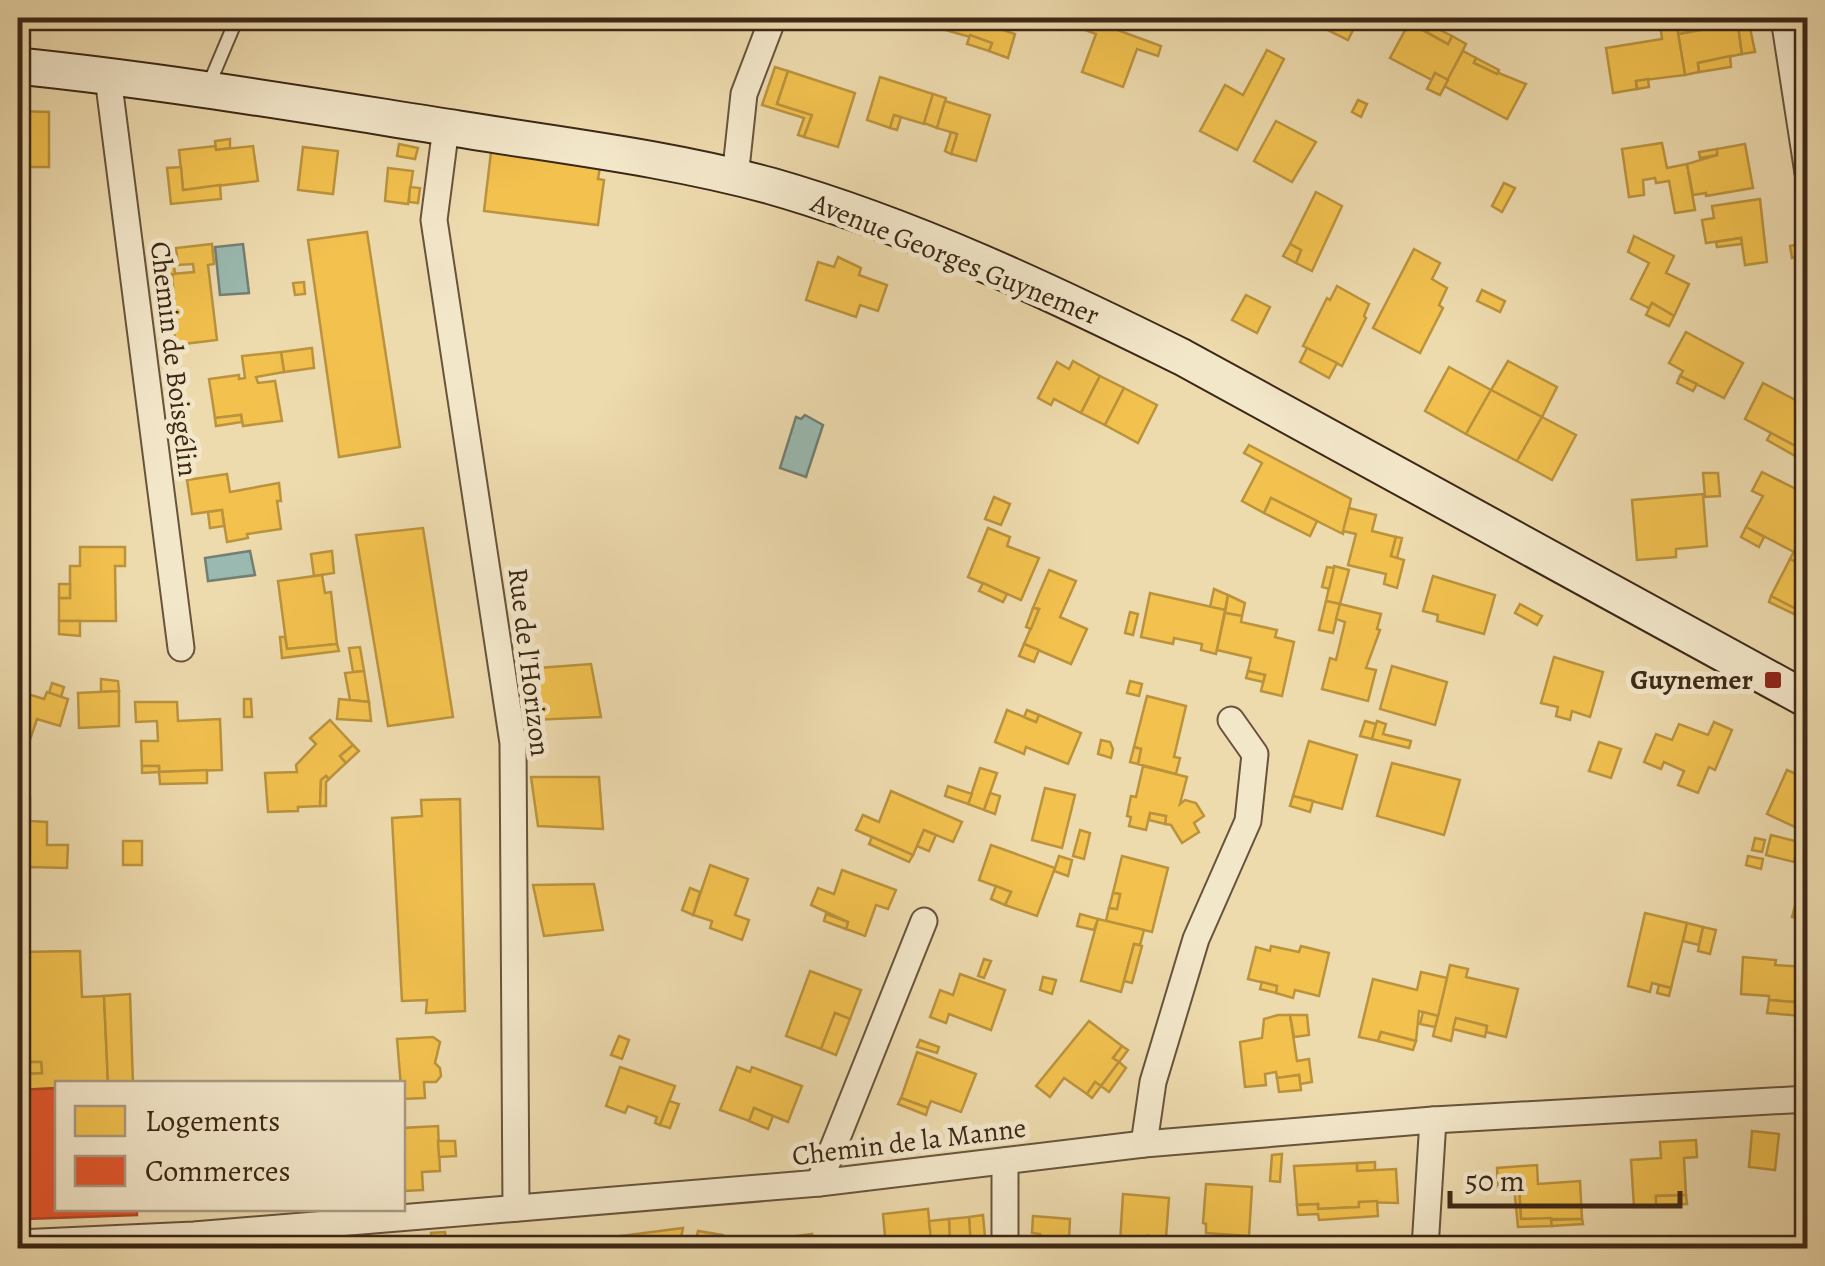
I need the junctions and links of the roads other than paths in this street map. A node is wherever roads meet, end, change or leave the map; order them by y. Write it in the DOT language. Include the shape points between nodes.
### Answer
graph roads {
  1 [pos="237,18"];
  2 [pos="773,18"];
  3 [pos="1784,18"];
  4 [pos="18,66"];
  5 [pos="108,77"];
  6 [pos="207,90"];
  7 [pos="446,127"];
  8 [pos="1808,173"];
  9 [pos="734,178"];
  10 [pos="181,648"];
  11 [pos="1808,700"];
  12 [pos="1231,720"];
  13 [pos="924,921"];
  14 [pos="1808,1099"];
  15 [pos="1433,1120"];
  16 [pos="1144,1144"];
  17 [pos="1005,1161"];
  18 [pos="819,1183"];
  19 [pos="516,1208"];
  20 [pos="194,1242"];
  21 [pos="18,1244"];
  22 [pos="1005,1248"];
  23 [pos="1425,1248"];
  1 -- 6 [label="lane"];
  2 -- 9 [label="street" via="744,94"];
  3 -- 8 [label="street"];
  4 -- 5 [label="main road, Avenue Georges Guynemer"];
  5 -- 6 [label="main road, Avenue Georges Guynemer"];
  5 -- 10 [label="street, Chemin de Boisgélin"];
  6 -- 7 [label="main road, Avenue Georges Guynemer"];
  7 -- 9 [label="main road, Avenue Georges Guynemer"];
  7 -- 19 [label="street, Rue de l'Horizon" via="434,220 514,742"];
  9 -- 11 [label="main road, Avenue Georges Guynemer" via="878,222 1084,308"];
  12 -- 16 [label="street" via="1255,754 1248,821 1196,939 1154,1082"];
  13 -- 18 [label="street"];
  14 -- 15 [label="street, Chemin de la Manne"];
  15 -- 16 [label="street, Chemin de la Manne"];
  15 -- 23 [label="street"];
  16 -- 17 [label="street, Chemin de la Manne"];
  17 -- 18 [label="street, Chemin de la Manne"];
  17 -- 22 [label="street"];
  18 -- 19 [label="street, Chemin de la Manne"];
  19 -- 20 [label="street, Chemin de la Manne"];
  20 -- 21 [label="street, Chemin de la Manne"];
}
